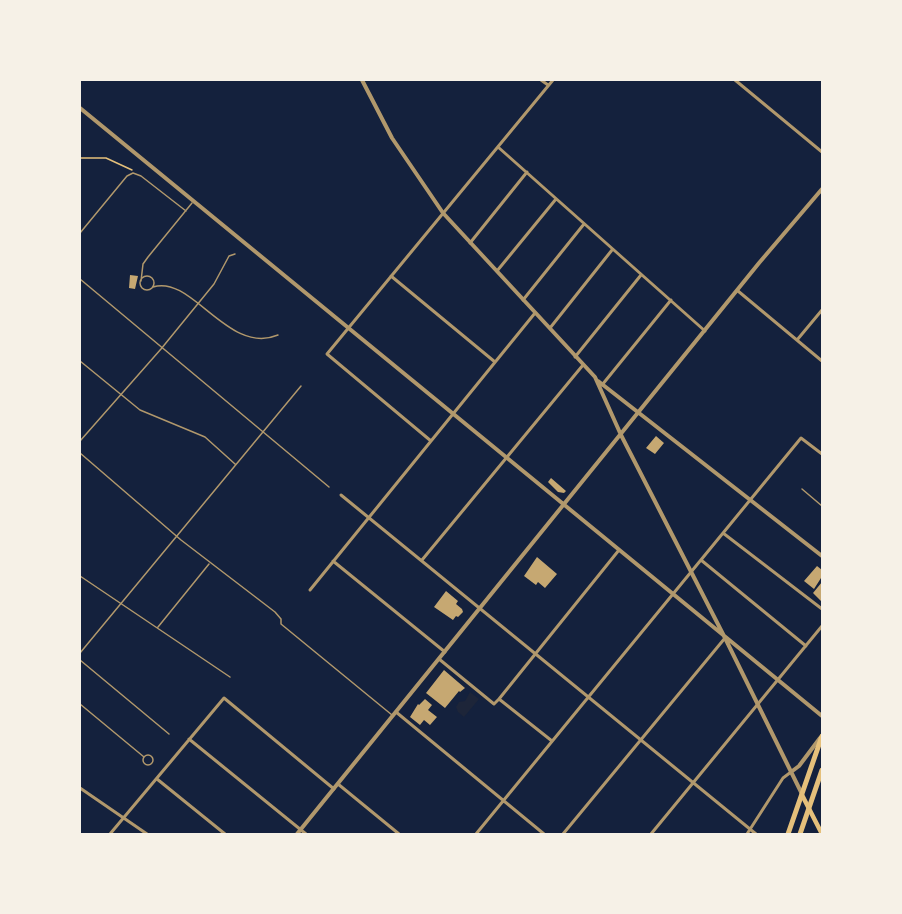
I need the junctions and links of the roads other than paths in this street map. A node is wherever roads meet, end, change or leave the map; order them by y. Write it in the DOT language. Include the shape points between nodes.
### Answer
graph roads {
  1 [pos="362,80"];
  2 [pos="541,80"];
  3 [pos="553,80"];
  4 [pos="735,80"];
  5 [pos="548,85"];
  6 [pos="80,108"];
  7 [pos="498,146"];
  8 [pos="822,152"];
  9 [pos="526,172"];
  10 [pos="822,189"];
  11 [pos="556,198"];
  12 [pos="194,201"];
  13 [pos="186,211"];
  14 [pos="443,213"];
  15 [pos="584,224"];
  16 [pos="80,233"];
  17 [pos="470,243"];
  18 [pos="612,250"];
  19 [pos="235,254"];
  20 [pos="496,271"];
  21 [pos="641,275"];
  22 [pos="391,276"];
  23 [pos="80,279"];
  24 [pos="141,281"];
  25 [pos="153,287"];
  26 [pos="738,291"];
  27 [pos="523,300"];
  28 [pos="670,300"];
  29 [pos="198,304"];
  30 [pos="822,310"];
  31 [pos="535,313"];
  32 [pos="348,328"];
  33 [pos="550,328"];
  34 [pos="705,331"];
  35 [pos="278,335"];
  36 [pos="797,340"];
  37 [pos="161,348"];
  38 [pos="575,357"];
  39 [pos="822,360"];
  40 [pos="80,361"];
  41 [pos="495,362"];
  42 [pos="583,364"];
  43 [pos="595,377"];
  44 [pos="602,385"];
  45 [pos="301,386"];
  46 [pos="120,395"];
  47 [pos="453,414"];
  48 [pos="638,414"];
  49 [pos="262,431"];
  50 [pos="621,435"];
  51 [pos="80,441"];
  52 [pos="431,441"];
  53 [pos="80,453"];
  54 [pos="822,454"];
  55 [pos="507,458"];
  56 [pos="235,464"];
  57 [pos="329,486"];
  58 [pos="802,489"];
  59 [pos="341,495"];
  60 [pos="749,500"];
  61 [pos="564,505"];
  62 [pos="822,506"];
  63 [pos="369,518"];
  64 [pos="723,533"];
  65 [pos="177,534"];
  66 [pos="619,550"];
  67 [pos="822,556"];
  68 [pos="701,560"];
  69 [pos="333,561"];
  70 [pos="421,561"];
  71 [pos="210,563"];
  72 [pos="690,572"];
  73 [pos="80,576"];
  74 [pos="310,590"];
  75 [pos="672,594"];
  76 [pos="120,603"];
  77 [pos="480,608"];
  78 [pos="822,609"];
  79 [pos="822,626"];
  80 [pos="157,628"];
  81 [pos="725,638"];
  82 [pos="806,646"];
  83 [pos="445,652"];
  84 [pos="80,653"];
  85 [pos="536,654"];
  86 [pos="439,659"];
  87 [pos="80,660"];
  88 [pos="230,677"];
  89 [pos="778,680"];
  90 [pos="588,697"];
  91 [pos="500,699"];
  92 [pos="80,704"];
  93 [pos="758,706"];
  94 [pos="395,714"];
  95 [pos="822,716"];
  96 [pos="169,734"];
  97 [pos="822,735"];
  98 [pos="189,739"];
  99 [pos="642,740"];
  100 [pos="552,742"];
  101 [pos="144,757"];
  102 [pos="822,771"];
  103 [pos="791,772"];
  104 [pos="157,778"];
  105 [pos="693,783"];
  106 [pos="338,784"];
  107 [pos="80,788"];
  108 [pos="334,789"];
  109 [pos="802,795"];
  110 [pos="503,802"];
  111 [pos="809,809"];
  112 [pos="124,818"];
  113 [pos="300,830"];
  114 [pos="750,830"];
  115 [pos="110,834"];
  116 [pos="147,834"];
  117 [pos="225,834"];
  118 [pos="297,834"];
  119 [pos="306,834"];
  120 [pos="399,834"];
  121 [pos="476,834"];
  122 [pos="544,834"];
  123 [pos="563,834"];
  124 [pos="651,834"];
  125 [pos="747,834"];
  126 [pos="756,834"];
  127 [pos="788,834"];
  128 [pos="800,834"];
  129 [pos="822,834"];
  1 -- 14 [label="street" via="392,138"];
  2 -- 5 [label="street"];
  3 -- 5 [label="street"];
  4 -- 8 [label="street"];
  5 -- 7 [label="street"];
  6 -- 12 [label="street"];
  7 -- 9 [label="street"];
  7 -- 14 [label="street"];
  9 -- 11 [label="street"];
  9 -- 17 [label="street"];
  10 -- 26 [label="street"];
  11 -- 15 [label="street"];
  11 -- 20 [label="street"];
  12 -- 13 [label="lane"];
  12 -- 32 [label="street"];
  13 -- 16 [label="lane" via="133,173"];
  13 -- 24 [label="lane" via="148,256"];
  14 -- 17 [label="street"];
  14 -- 22 [label="street"];
  15 -- 18 [label="street"];
  15 -- 27 [label="street"];
  17 -- 20 [label="street"];
  18 -- 21 [label="street"];
  18 -- 33 [label="street"];
  19 -- 29 [label="lane"];
  20 -- 27 [label="street"];
  21 -- 28 [label="street"];
  21 -- 38 [label="street"];
  22 -- 32 [label="street"];
  22 -- 41 [label="street"];
  23 -- 37 [label="lane"];
  24 -- 25 [label="lane" via="144,289"];
  24 -- 25 [label="lane" via="147,276 152,278"];
  25 -- 29 [label="lane" via="171,286"];
  26 -- 34 [label="street"];
  26 -- 36 [label="street"];
  27 -- 31 [label="street"];
  28 -- 34 [label="street"];
  28 -- 44 [label="street"];
  29 -- 35 [label="lane" via="242,335 261,340"];
  29 -- 37 [label="lane"];
  30 -- 36 [label="street"];
  31 -- 33 [label="street"];
  31 -- 41 [label="street"];
  32 -- 47 [label="street"];
  32 -- 52 [label="street" via="327,354"];
  33 -- 38 [label="street"];
  34 -- 48 [label="street"];
  36 -- 39 [label="street"];
  37 -- 46 [label="lane"];
  37 -- 49 [label="lane"];
  38 -- 42 [label="street"];
  40 -- 46 [label="lane"];
  41 -- 47 [label="street"];
  42 -- 43 [label="street"];
  42 -- 55 [label="street"];
  43 -- 44 [label="street"];
  43 -- 50 [label="street"];
  44 -- 48 [label="street"];
  45 -- 49 [label="lane"];
  46 -- 51 [label="lane"];
  46 -- 56 [label="lane" via="147,414 205,437"];
  47 -- 52 [label="street"];
  47 -- 55 [label="street"];
  48 -- 50 [label="street"];
  48 -- 60 [label="street"];
  49 -- 56 [label="lane"];
  49 -- 57 [label="lane"];
  50 -- 61 [label="street"];
  50 -- 72 [label="street"];
  52 -- 63 [label="street"];
  53 -- 65 [label="lane"];
  54 -- 60 [label="street" via="801,438"];
  55 -- 61 [label="street"];
  55 -- 70 [label="street"];
  56 -- 65 [label="lane"];
  58 -- 62 [label="lane"];
  59 -- 63 [label="street"];
  60 -- 64 [label="street"];
  60 -- 67 [label="street"];
  61 -- 66 [label="street"];
  61 -- 77 [label="street"];
  63 -- 69 [label="street"];
  63 -- 70 [label="street"];
  64 -- 68 [label="street"];
  64 -- 78 [label="street"];
  65 -- 71 [label="lane"];
  65 -- 76 [label="lane"];
  66 -- 75 [label="street"];
  66 -- 85 [label="street"];
  68 -- 72 [label="street"];
  68 -- 82 [label="street"];
  69 -- 74 [label="street"];
  69 -- 83 [label="street"];
  70 -- 77 [label="street"];
  71 -- 80 [label="lane"];
  71 -- 94 [label="lane" via="275,612 281,624"];
  72 -- 75 [label="street"];
  72 -- 81 [label="street"];
  73 -- 76 [label="lane"];
  75 -- 81 [label="street"];
  75 -- 90 [label="street"];
  76 -- 80 [label="lane"];
  76 -- 84 [label="lane"];
  77 -- 83 [label="street"];
  77 -- 85 [label="street"];
  79 -- 82 [label="street"];
  80 -- 88 [label="lane"];
  81 -- 89 [label="street"];
  81 -- 93 [label="street"];
  81 -- 99 [label="street"];
  82 -- 89 [label="street"];
  83 -- 86 [label="street"];
  85 -- 90 [label="street"];
  85 -- 91 [label="street"];
  86 -- 91 [label="street" via="494,704"];
  86 -- 94 [label="street"];
  87 -- 96 [label="lane"];
  89 -- 93 [label="street"];
  89 -- 95 [label="street"];
  90 -- 99 [label="street"];
  90 -- 100 [label="street"];
  91 -- 100 [label="street"];
  92 -- 101 [label="lane"];
  93 -- 103 [label="street"];
  93 -- 105 [label="street"];
  94 -- 106 [label="street"];
  94 -- 110 [label="street"];
  97 -- 103 [label="street"];
  97 -- 109 [label="highway"];
  98 -- 104 [label="street"];
  98 -- 108 [label="street" via="224,698"];
  98 -- 113 [label="street"];
  99 -- 105 [label="street"];
  99 -- 123 [label="street"];
  100 -- 110 [label="street"];
  102 -- 111 [label="highway"];
  103 -- 109 [label="street"];
  103 -- 114 [label="street" via="783,778"];
  104 -- 112 [label="street"];
  104 -- 117 [label="street"];
  105 -- 114 [label="street"];
  105 -- 124 [label="street"];
  106 -- 108 [label="street"];
  106 -- 120 [label="street"];
  107 -- 112 [label="street"];
  108 -- 113 [label="street"];
  109 -- 111 [label="main road"];
  109 -- 127 [label="highway"];
  110 -- 121 [label="street"];
  110 -- 122 [label="street"];
  111 -- 128 [label="highway"];
  111 -- 129 [label="main road"];
  112 -- 115 [label="street"];
  112 -- 116 [label="street"];
  113 -- 118 [label="street"];
  113 -- 119 [label="street"];
  114 -- 125 [label="street"];
  114 -- 126 [label="street"];
}
